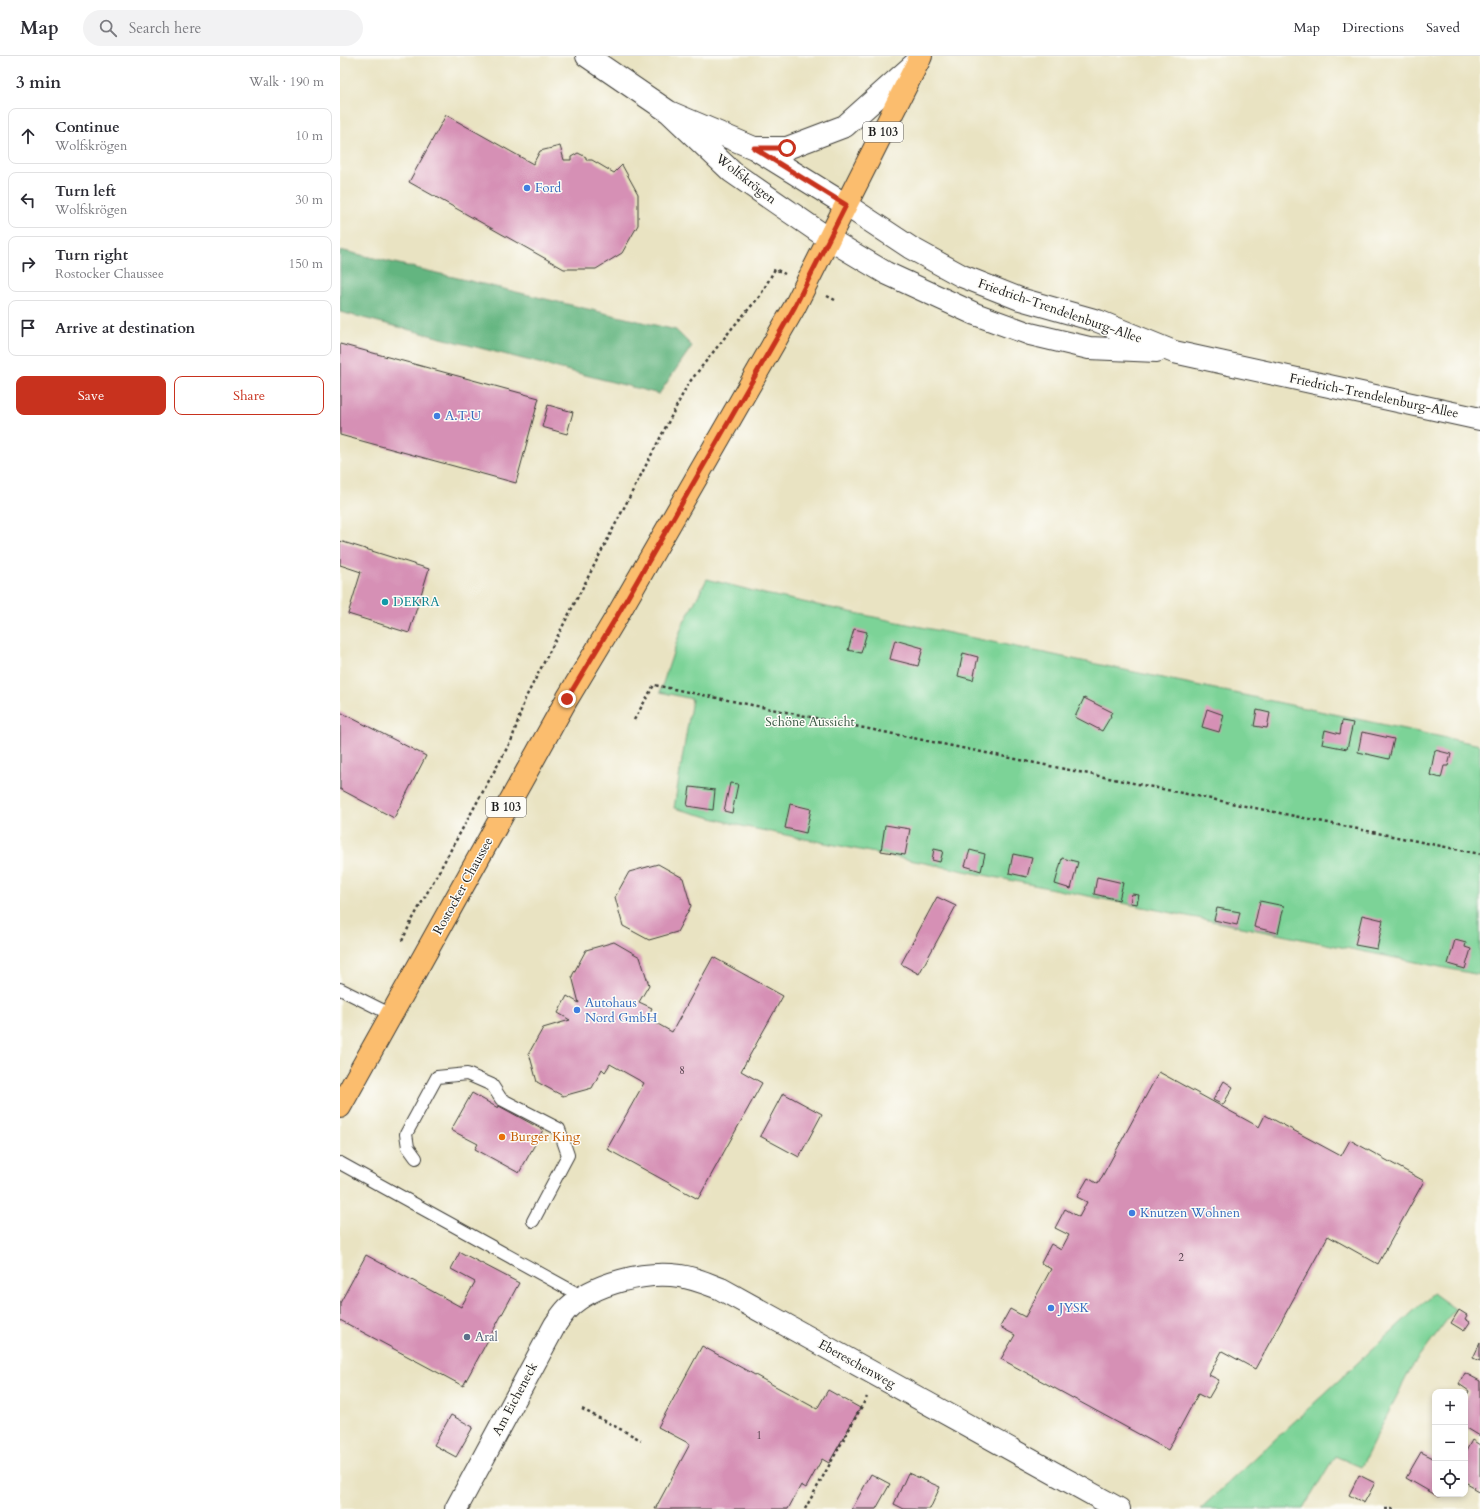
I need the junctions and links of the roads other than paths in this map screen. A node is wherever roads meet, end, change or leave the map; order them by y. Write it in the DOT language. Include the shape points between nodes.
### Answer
graph roads {
  1 [pos="587,56"];
  2 [pos="920,58"];
  3 [pos="669,112"];
  4 [pos="754,148"];
  5 [pos="846,205"];
  6 [pos="829,239"];
  7 [pos="1174,352"];
  8 [pos="1480,419"];
  9 [pos="340,989"];
  10 [pos="392,1015"];
  11 [pos="340,1107"];
  12 [pos="416,1158"];
  13 [pos="340,1163"];
  14 [pos="533,1221"];
  15 [pos="583,1297"];
  16 [pos="456,1509"];
  17 [pos="1119,1509"];
  1 -- 3 [label="street, Wolfskrögen"];
  2 -- 4 [label="street, Wolfskrögen" via="845,126 787,148"];
  2 -- 5 [label="main road, Rostocker Chaussee / B 103"];
  3 -- 4 [label="street, Wolfskrögen"];
  3 -- 6 [label="street, Wolfskrögen" via="732,172"];
  4 -- 5 [label="street, Wolfskrögen"];
  5 -- 6 [label="main road, Rostocker Chaussee / B 103"];
  5 -- 7 [label="street, Friedrich-Trendelenburg-Allee" via="911,248 962,276 1020,299 1098,321"];
  6 -- 7 [label="street, Friedrich-Trendelenburg-Allee" via="886,273 975,314 1030,334 1089,348"];
  6 -- 10 [label="main road, Rostocker Chaussee / B 103" via="794,308 567,699"];
  7 -- 8 [label="street, Friedrich-Trendelenburg-Allee"];
  9 -- 10 [label="lane"];
  10 -- 11 [label="main road, Rostocker Chaussee / B 103"];
  12 -- 14 [label="lane" via="408,1148 406,1134 437,1077 467,1074 492,1085 501,1099 559,1129 568,1156"];
  13 -- 15 [label="lane"];
  15 -- 16 [label="street, Am Eicheneck" via="567,1308 554,1325"];
  15 -- 17 [label="street, Ebereschenweg" via="603,1287 650,1275 680,1276 721,1289"];
}
